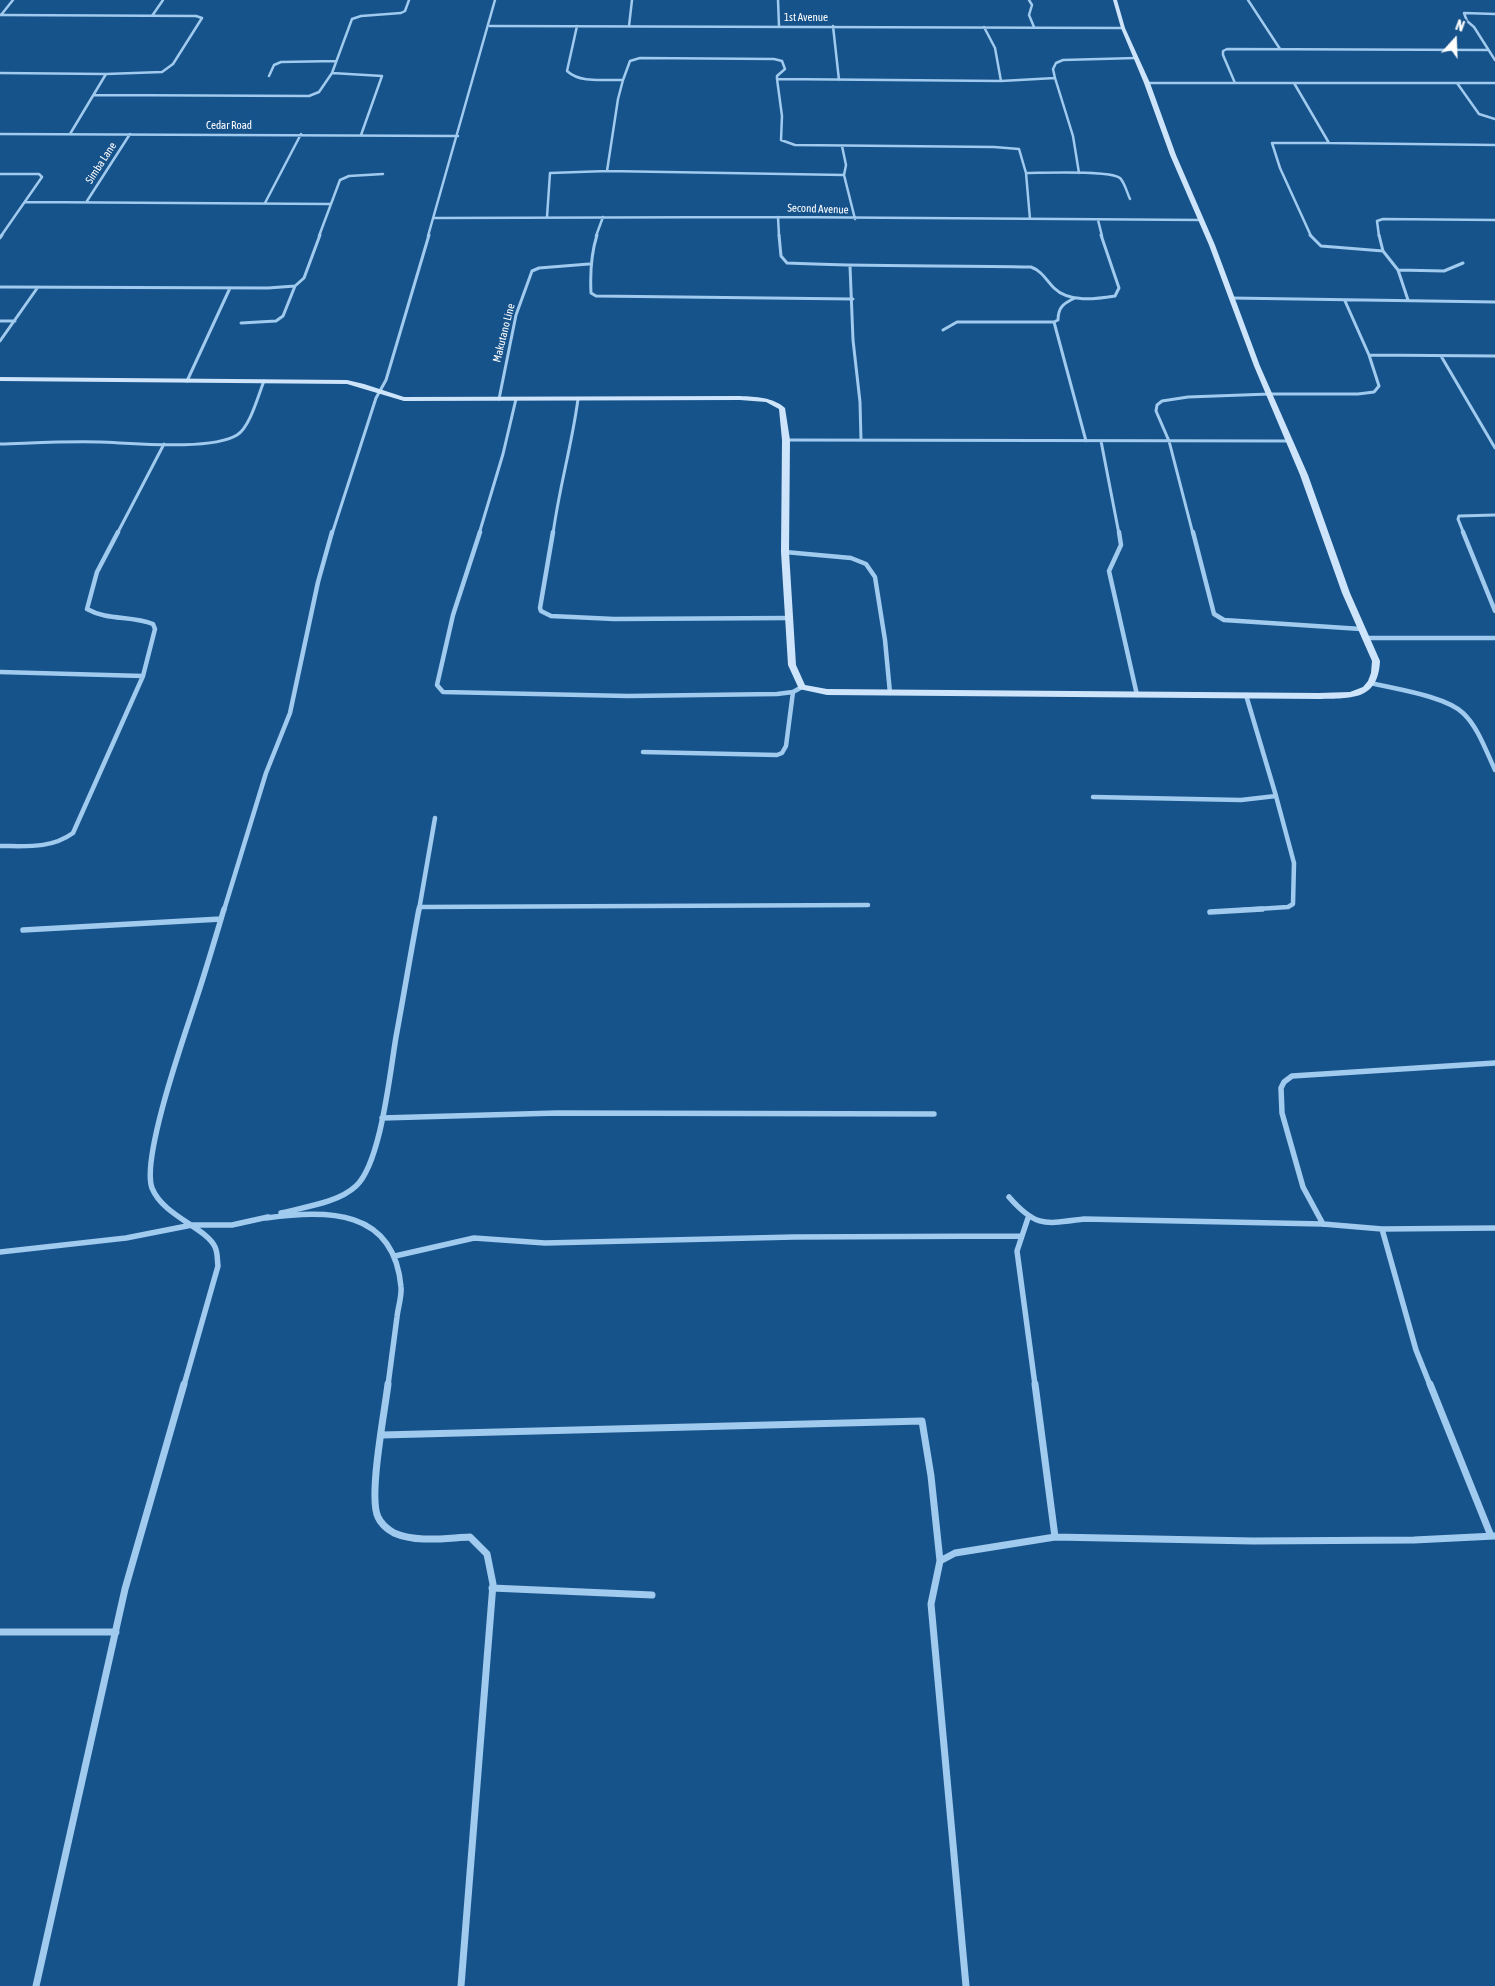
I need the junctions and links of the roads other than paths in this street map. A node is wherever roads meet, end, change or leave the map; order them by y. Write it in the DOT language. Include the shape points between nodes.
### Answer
graph roads {
  1 [pos="13,0"];
  2 [pos="164,0"];
  3 [pos="409,0"];
  4 [pos="495,0"];
  5 [pos="632,0"];
  6 [pos="778,0"];
  7 [pos="1029,0"];
  8 [pos="1115,0"];
  9 [pos="1248,0"];
  10 [pos="1495,14"];
  11 [pos="0,15"];
  12 [pos="152,16"];
  13 [pos="490,26"];
  14 [pos="577,26"];
  15 [pos="629,26"];
  16 [pos="779,26"];
  17 [pos="833,26"];
  18 [pos="984,27"];
  19 [pos="1034,27"];
  20 [pos="1123,28"];
  21 [pos="1280,49"];
  22 [pos="1488,50"];
  23 [pos="1136,58"];
  24 [pos="1495,60"];
  25 [pos="336,61"];
  26 [pos="332,73"];
  27 [pos="0,74"];
  28 [pos="106,74"];
  29 [pos="269,76"];
  30 [pos="1055,78"];
  31 [pos="778,79"];
  32 [pos="624,80"];
  33 [pos="839,80"];
  34 [pos="1001,81"];
  35 [pos="1495,82"];
  36 [pos="1147,83"];
  37 [pos="1235,83"];
  38 [pos="1294,83"];
  39 [pos="1457,83"];
  40 [pos="94,96"];
  41 [pos="1495,119"];
  42 [pos="0,134"];
  43 [pos="70,134"];
  44 [pos="130,134"];
  45 [pos="302,134"];
  46 [pos="361,135"];
  47 [pos="458,136"];
  48 [pos="1330,143"];
  49 [pos="1495,145"];
  50 [pos="842,146"];
  51 [pos="607,171"];
  52 [pos="1026,173"];
  53 [pos="1079,173"];
  54 [pos="0,174"];
  55 [pos="383,174"];
  56 [pos="844,175"];
  57 [pos="1130,199"];
  58 [pos="87,201"];
  59 [pos="25,202"];
  60 [pos="265,203"];
  61 [pos="330,204"];
  62 [pos="603,217"];
  63 [pos="778,217"];
  64 [pos="434,218"];
  65 [pos="547,218"];
  66 [pos="855,219"];
  67 [pos="1030,219"];
  68 [pos="1098,220"];
  69 [pos="1202,220"];
  70 [pos="1495,220"];
  71 [pos="0,238"];
  72 [pos="1383,250"];
  73 [pos="1463,263"];
  74 [pos="589,264"];
  75 [pos="850,266"];
  76 [pos="1398,270"];
  77 [pos="295,286"];
  78 [pos="0,287"];
  79 [pos="38,287"];
  80 [pos="230,288"];
  81 [pos="1075,298"];
  82 [pos="1231,298"];
  83 [pos="853,299"];
  84 [pos="1408,300"];
  85 [pos="1345,301"];
  86 [pos="1495,302"];
  87 [pos="0,321"];
  88 [pos="16,321"];
  89 [pos="1054,322"];
  90 [pos="241,323"];
  91 [pos="943,330"];
  92 [pos="0,341"];
  93 [pos="1369,355"];
  94 [pos="1441,356"];
  95 [pos="1495,356"];
  96 [pos="0,379"];
  97 [pos="187,381"];
  98 [pos="264,381"];
  99 [pos="379,392"];
  100 [pos="1270,394"];
  101 [pos="499,399"];
  102 [pos="516,399"];
  103 [pos="578,399"];
  104 [pos="786,440"];
  105 [pos="861,440"];
  106 [pos="1086,441"];
  107 [pos="1101,441"];
  108 [pos="1169,441"];
  109 [pos="1290,441"];
  110 [pos="0,444"];
  111 [pos="164,444"];
  112 [pos="1495,448"];
  113 [pos="1495,515"];
  114 [pos="785,552"];
  115 [pos="1495,611"];
  116 [pos="790,618"];
  117 [pos="1361,629"];
  118 [pos="1365,638"];
  119 [pos="1495,638"];
  120 [pos="0,672"];
  121 [pos="143,676"];
  122 [pos="1372,684"];
  123 [pos="802,687"];
  124 [pos="793,692"];
  125 [pos="890,693"];
  126 [pos="1137,695"];
  127 [pos="1246,696"];
  128 [pos="643,752"];
  129 [pos="1495,770"];
  130 [pos="1276,796"];
  131 [pos="1092,797"];
  132 [pos="435,818"];
  133 [pos="0,846"];
  134 [pos="419,906"];
  135 [pos="868,906"];
  136 [pos="1210,912"];
  137 [pos="221,919"];
  138 [pos="23,930"];
  139 [pos="1495,1063"];
  140 [pos="934,1114"];
  141 [pos="382,1118"];
  142 [pos="1009,1197"];
  143 [pos="266,1218"];
  144 [pos="1028,1218"];
  145 [pos="1323,1224"];
  146 [pos="192,1225"];
  147 [pos="1495,1228"];
  148 [pos="1382,1229"];
  149 [pos="1021,1236"];
  150 [pos="0,1252"];
  151 [pos="395,1256"];
  152 [pos="382,1435"];
  153 [pos="1493,1536"];
  154 [pos="1055,1537"];
  155 [pos="940,1561"];
  156 [pos="492,1588"];
  157 [pos="652,1595"];
  158 [pos="0,1632"];
  159 [pos="116,1632"];
  160 [pos="36,1986"];
  161 [pos="461,1986"];
  162 [pos="966,1986"];
  1 -- 11 [label="street"];
  2 -- 12 [label="street"];
  3 -- 25 [label="street" via="401,13 352,19"];
  4 -- 13 [label="street"];
  5 -- 15 [label="street"];
  6 -- 16 [label="street"];
  7 -- 19 [label="street" via="1032,5 1029,15"];
  8 -- 20 [label="street"];
  9 -- 21 [label="street"];
  10 -- 22 [label="street" via="1464,13"];
  11 -- 12 [label="street"];
  12 -- 28 [label="street" via="196,16 202,21 166,70"];
  13 -- 14 [label="street, 1st Avenue"];
  13 -- 47 [label="street" via="484,36"];
  14 -- 15 [label="street, 1st Avenue"];
  14 -- 32 [label="street" via="568,74 582,79"];
  15 -- 16 [label="street, 1st Avenue"];
  16 -- 17 [label="street, 1st Avenue"];
  17 -- 18 [label="street, 1st Avenue"];
  17 -- 33 [label="street"];
  18 -- 19 [label="street, 1st Avenue"];
  18 -- 34 [label="street" via="995,48"];
  19 -- 20 [label="street, 1st Avenue"];
  20 -- 23 [label="street"];
  21 -- 22 [label="street"];
  21 -- 37 [label="street" via="1223,51"];
  22 -- 24 [label="street"];
  23 -- 30 [label="street" via="1059,61 1053,69"];
  23 -- 36 [label="street"];
  25 -- 26 [label="street"];
  25 -- 29 [label="street" via="281,62 274,65"];
  26 -- 40 [label="street" via="319,92 309,96"];
  26 -- 46 [label="street" via="382,76"];
  27 -- 28 [label="street"];
  28 -- 40 [label="street"];
  30 -- 34 [label="street"];
  30 -- 53 [label="street" via="1073,129"];
  31 -- 32 [label="street" via="777,76 785,69 782,61 774,58 640,58 630,61"];
  31 -- 33 [label="street"];
  31 -- 50 [label="street" via="781,140 795,146"];
  32 -- 51 [label="street"];
  33 -- 34 [label="street"];
  35 -- 39 [label="street"];
  36 -- 37 [label="street"];
  36 -- 69 [label="street" via="1173,155"];
  37 -- 38 [label="street"];
  38 -- 39 [label="street"];
  38 -- 48 [label="street"];
  39 -- 41 [label="street" via="1479,114"];
  40 -- 43 [label="street"];
  42 -- 43 [label="street, Cedar Road"];
  43 -- 44 [label="street, Cedar Road"];
  44 -- 45 [label="street, Cedar Road"];
  44 -- 58 [label="street, Simba Lane"];
  45 -- 46 [label="street, Cedar Road"];
  45 -- 60 [label="street"];
  46 -- 47 [label="street, Cedar Road"];
  47 -- 64 [label="street"];
  48 -- 49 [label="street"];
  48 -- 72 [label="street" via="1272,143 1311,237 1327,248"];
  50 -- 52 [label="street" via="1012,147 1019,150"];
  50 -- 56 [label="street" via="846,165"];
  51 -- 56 [label="street"];
  51 -- 65 [label="street" via="550,173"];
  52 -- 53 [label="street"];
  52 -- 67 [label="street"];
  53 -- 57 [label="street" via="1120,178"];
  54 -- 59 [label="street" via="42,175"];
  55 -- 61 [label="street" via="343,178"];
  56 -- 66 [label="street"];
  58 -- 59 [label="street"];
  58 -- 60 [label="street"];
  59 -- 71 [label="street"];
  60 -- 61 [label="street"];
  61 -- 77 [label="street" via="304,278"];
  62 -- 63 [label="street, Second Avenue"];
  62 -- 65 [label="street, Second Avenue"];
  62 -- 74 [label="street"];
  63 -- 66 [label="street, Second Avenue"];
  63 -- 75 [label="street" via="784,261 794,265"];
  64 -- 65 [label="street, Second Avenue"];
  64 -- 99 [label="street" via="386,380"];
  66 -- 67 [label="street, Second Avenue"];
  67 -- 68 [label="street, Second Avenue"];
  68 -- 69 [label="street, Second Avenue"];
  68 -- 81 [label="street" via="1120,288 1115,296"];
  69 -- 82 [label="street"];
  70 -- 72 [label="street" via="1383,218 1376,224"];
  72 -- 76 [label="street"];
  73 -- 76 [label="street" via="1444,271"];
  74 -- 83 [label="street" via="592,293 596,296"];
  74 -- 101 [label="street, Makutano Line" via="532,271 516,315"];
  75 -- 81 [label="street" via="1031,267 1039,269 1061,294"];
  75 -- 83 [label="street"];
  76 -- 84 [label="street"];
  77 -- 80 [label="street"];
  77 -- 90 [label="street" via="283,316 276,321"];
  78 -- 79 [label="street"];
  79 -- 80 [label="street"];
  79 -- 88 [label="street"];
  80 -- 97 [label="street"];
  81 -- 89 [label="street" via="1063,303 1058,320"];
  82 -- 85 [label="street"];
  82 -- 100 [label="street"];
  83 -- 105 [label="street" via="853,339 862,413"];
  84 -- 85 [label="street"];
  84 -- 86 [label="street"];
  85 -- 93 [label="street"];
  87 -- 88 [label="street"];
  88 -- 92 [label="street"];
  89 -- 91 [label="street" via="957,322"];
  89 -- 106 [label="street"];
  93 -- 94 [label="street"];
  93 -- 100 [label="street" via="1379,386 1374,392"];
  94 -- 95 [label="street"];
  94 -- 112 [label="street"];
  96 -- 97 [label="street"];
  97 -- 98 [label="street"];
  98 -- 99 [label="street" via="358,383"];
  98 -- 111 [label="street" via="243,430 236,436 216,442"];
  99 -- 101 [label="street" via="404,399"];
  99 -- 137 [label="street" via="318,582 290,713 266,773"];
  100 -- 108 [label="street" via="1162,401 1157,404 1156,411"];
  100 -- 109 [label="street"];
  101 -- 102 [label="street"];
  102 -- 103 [label="street"];
  102 -- 124 [label="street" via="485,519 452,618 438,689 443,692 628,696"];
  103 -- 104 [label="street" via="759,399 782,408"];
  103 -- 116 [label="street" via="573,437 557,501 541,611 551,616 614,619"];
  104 -- 105 [label="street"];
  104 -- 114 [label="street"];
  105 -- 106 [label="street"];
  106 -- 107 [label="street"];
  107 -- 108 [label="street"];
  107 -- 126 [label="street" via="1121,545 1109,571"];
  108 -- 109 [label="street"];
  108 -- 117 [label="street" via="1217,617"];
  109 -- 117 [label="street"];
  110 -- 111 [label="street"];
  111 -- 121 [label="street" via="97,572 87,609 96,614 146,620 153,624 155,629"];
  113 -- 115 [label="street" via="1459,516 1458,519"];
  114 -- 116 [label="street"];
  114 -- 125 [label="street" via="851,558 866,564 875,577"];
  116 -- 123 [label="street" via="792,665"];
  117 -- 118 [label="street"];
  118 -- 119 [label="street"];
  118 -- 122 [label="street" via="1376,661 1377,673"];
  120 -- 121 [label="street"];
  121 -- 133 [label="street" via="73,832 66,839 51,844"];
  122 -- 127 [label="street" via="1356,694"];
  122 -- 129 [label="street" via="1427,697 1462,712 1479,736"];
  123 -- 124 [label="street"];
  123 -- 125 [label="street" via="827,692"];
  124 -- 128 [label="street" via="786,746 777,755"];
  125 -- 126 [label="street"];
  126 -- 127 [label="street"];
  127 -- 130 [label="street"];
  130 -- 131 [label="street" via="1223,800"];
  130 -- 136 [label="street" via="1294,863 1293,904 1288,908"];
  132 -- 134 [label="street"];
  134 -- 135 [label="street"];
  134 -- 141 [label="street"];
  137 -- 138 [label="street"];
  137 -- 146 [label="street" via="184,1030 152,1162 151,1186 163,1204"];
  139 -- 145 [label="street" via="1292,1076 1283,1082 1280,1107 1307,1196"];
  140 -- 141 [label="street" via="557,1113"];
  141 -- 143 [label="street" via="359,1184 345,1194"];
  142 -- 144 [label="street"];
  143 -- 146 [label="street" via="232,1225"];
  143 -- 151 [label="street" via="333,1214 359,1222 380,1234"];
  144 -- 145 [label="street" via="1040,1224 1084,1219"];
  144 -- 149 [label="street"];
  145 -- 148 [label="street"];
  146 -- 150 [label="street" via="126,1238"];
  146 -- 159 [label="street" via="211,1240 216,1248 218,1266 125,1589"];
  147 -- 148 [label="street"];
  148 -- 153 [label="street" via="1416,1350"];
  149 -- 151 [label="street" via="545,1243 474,1238"];
  149 -- 154 [label="street" via="1017,1250"];
  151 -- 152 [label="street" via="401,1288"];
  152 -- 155 [label="street" via="922,1421"];
  152 -- 156 [label="street" via="374,1495 378,1519 405,1538 470,1537 487,1554"];
  153 -- 154 [label="street" via="1282,1541"];
  154 -- 155 [label="street" via="955,1553"];
  155 -- 162 [label="street" via="931,1604"];
  156 -- 157 [label="street"];
  156 -- 161 [label="street"];
  158 -- 159 [label="street"];
  159 -- 160 [label="street"];
}
